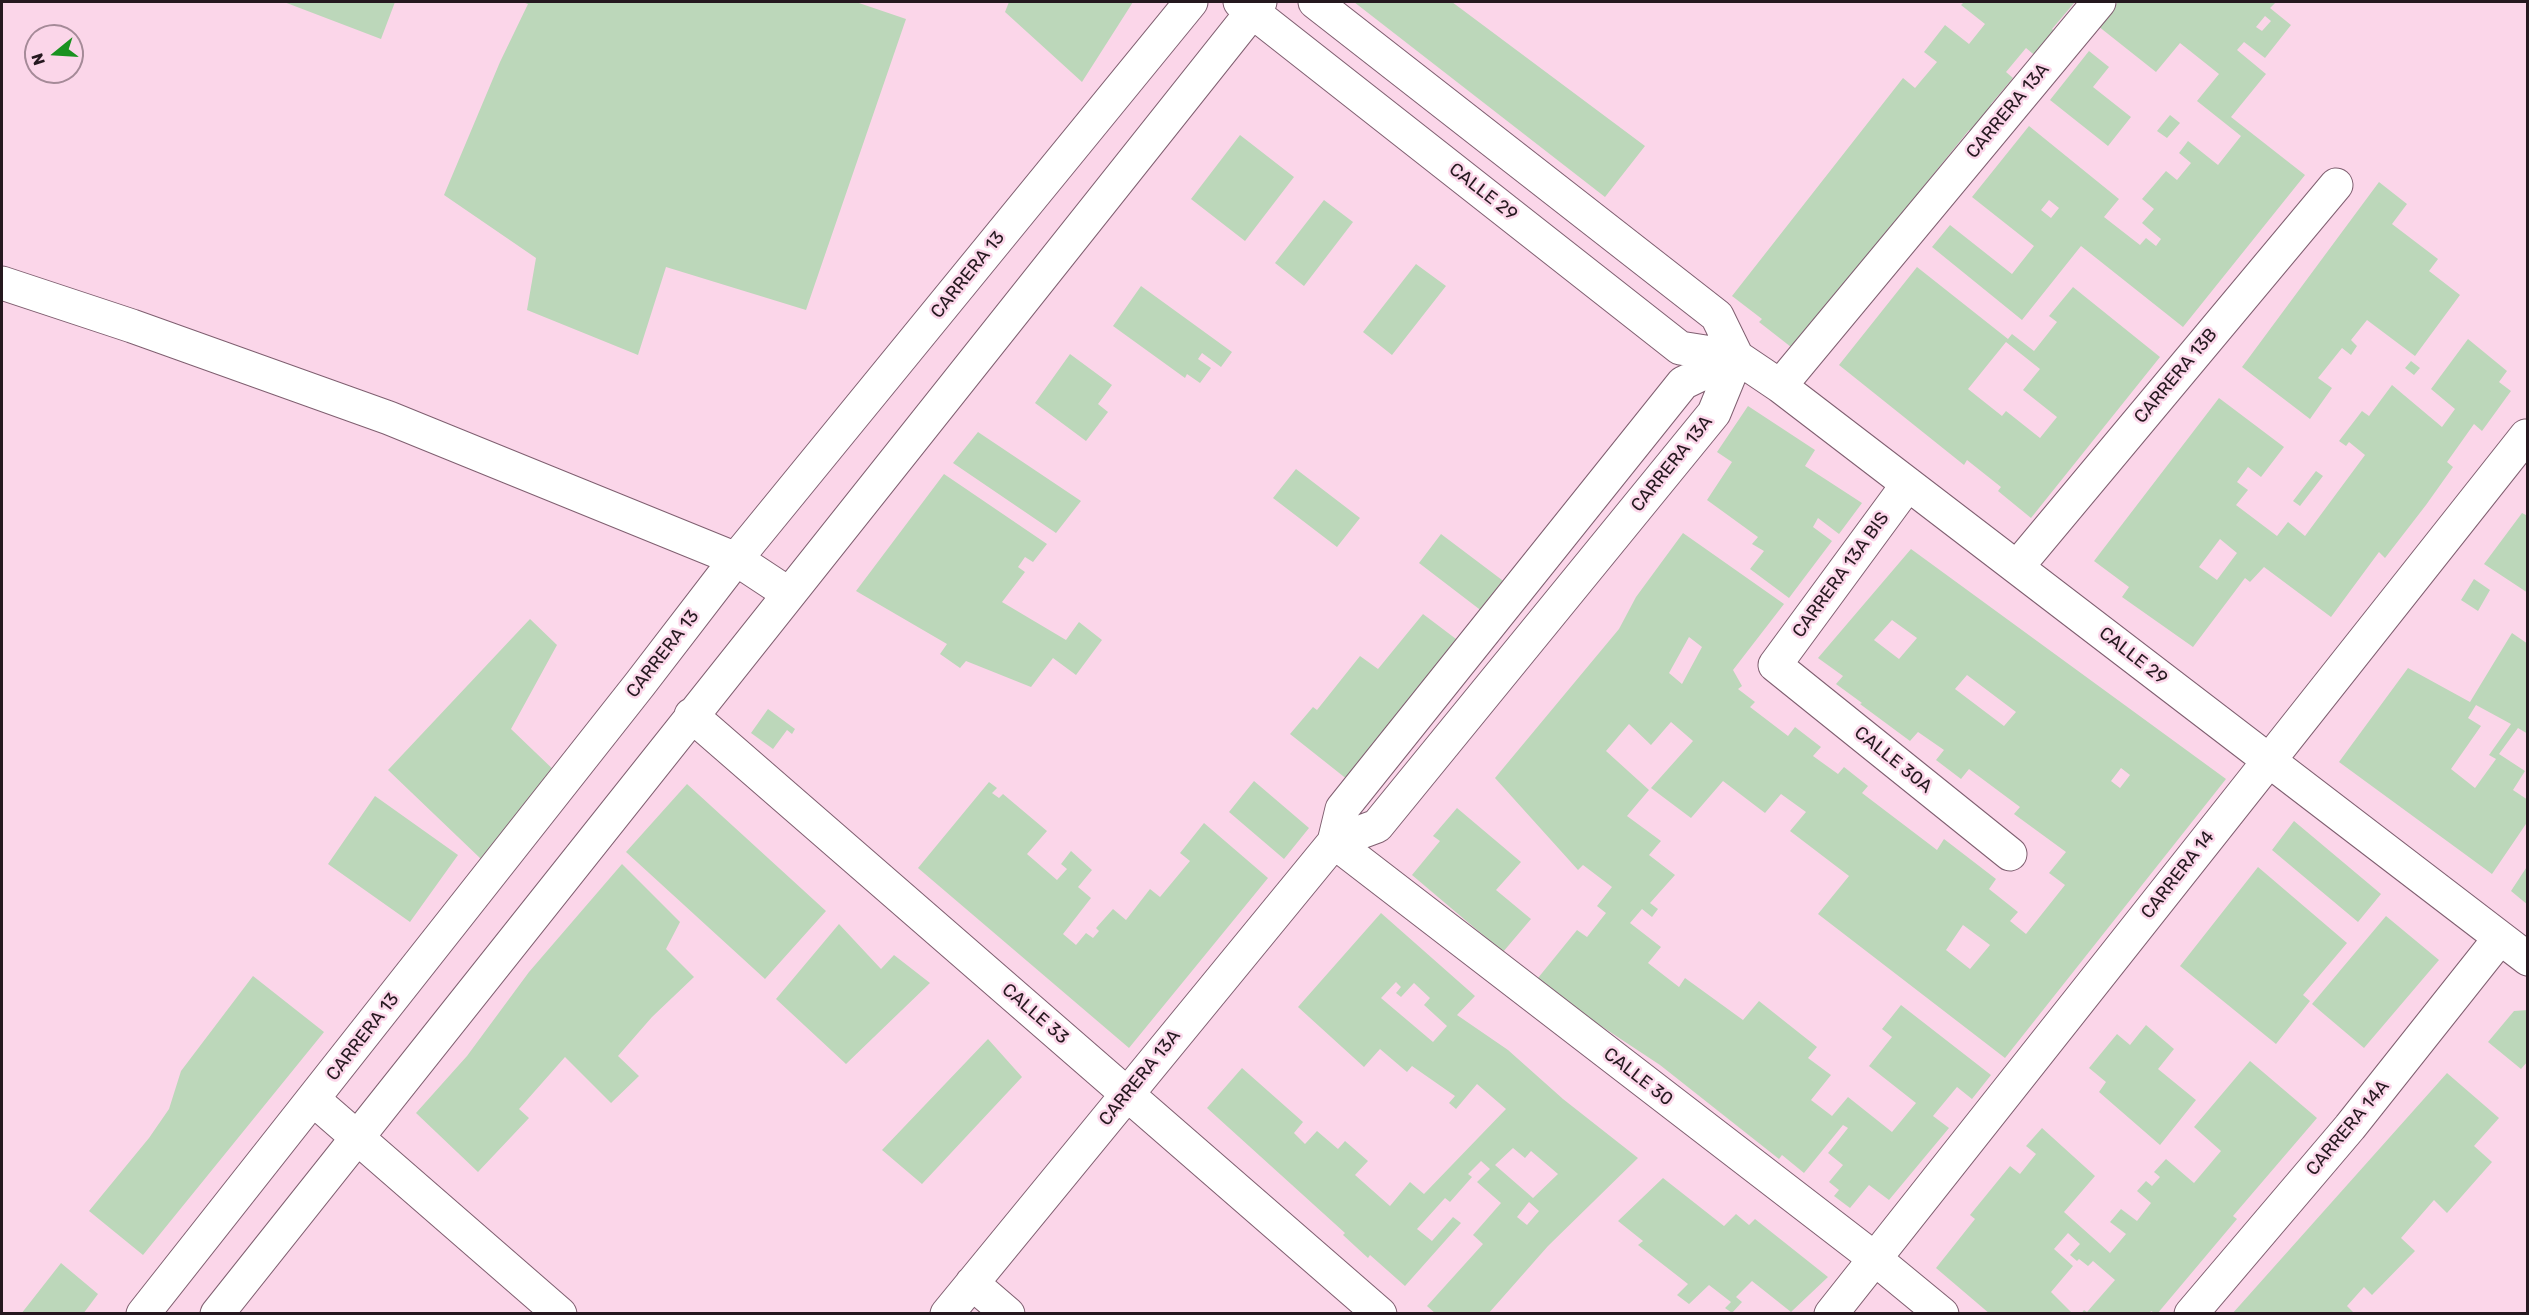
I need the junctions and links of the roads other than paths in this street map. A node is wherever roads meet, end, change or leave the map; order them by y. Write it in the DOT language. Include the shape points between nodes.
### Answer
graph roads {
  1 [pos="1191,2"];
  2 [pos="1315,2"];
  3 [pos="2099,2"];
  4 [pos="1251,5"];
  5 [pos="2336,185"];
  6 [pos="2,283"];
  7 [pos="1737,357"];
  8 [pos="1780,386"];
  9 [pos="2526,436"];
  10 [pos="1908,484"];
  11 [pos="736,559"];
  12 [pos="2017,567"];
  13 [pos="789,594"];
  14 [pos="1775,665"];
  15 [pos="691,715"];
  16 [pos="2269,761"];
  17 [pos="1334,842"];
  18 [pos="2010,854"];
  19 [pos="2500,938"];
  20 [pos="2528,959"];
  21 [pos="1127,1094"];
  22 [pos="314,1100"];
  23 [pos="357,1138"];
  24 [pos="1874,1258"];
  25 [pos="972,1282"];
  26 [pos="143,1314"];
  27 [pos="217,1314"];
  28 [pos="560,1314"];
  29 [pos="947,1314"];
  30 [pos="1008,1314"];
  31 [pos="1380,1314"];
  32 [pos="1831,1314"];
  33 [pos="1942,1314"];
  34 [pos="2191,1314"];
  1 -- 11 [label="street, CARRERA 13"];
  2 -- 7 [label="street" via="1717,316"];
  3 -- 8 [label="street, CARRERA 13A"];
  4 -- 7 [label="street, CALLE 29" via="1680,348"];
  4 -- 13 [label="street"];
  5 -- 12 [label="street, CARRERA 13B"];
  6 -- 11 [label="street" via="378,414"];
  7 -- 8 [label="street, CALLE 29"];
  7 -- 17 [label="street, CARRERA 13A" via="1714,413 1377,826"];
  7 -- 17 [label="street, CARRERA 13A" via="1683,383 1342,809"];
  8 -- 10 [label="street, CALLE 29"];
  9 -- 16 [label="street, CARRERA 14"];
  10 -- 12 [label="street, CALLE 29"];
  10 -- 14 [label="street, CARRERA 13A BIS"];
  11 -- 13 [label="street"];
  11 -- 22 [label="street, CARRERA 13"];
  12 -- 16 [label="street, CALLE 29"];
  13 -- 15 [label="street"];
  14 -- 18 [label="street, CALLE 30A"];
  15 -- 21 [label="street, CALLE 33"];
  15 -- 23 [label="street"];
  16 -- 19 [label="street, CALLE 29"];
  16 -- 24 [label="street, CARRERA 14"];
  17 -- 21 [label="street, CARRERA 13A"];
  17 -- 24 [label="street, CALLE 30"];
  19 -- 20 [label="street, CALLE 29"];
  19 -- 34 [label="street, CARRERA 14A" via="2350,1127"];
  21 -- 25 [label="street, CARRERA 13A"];
  21 -- 31 [label="street, CALLE 33"];
  22 -- 23 [label="street"];
  22 -- 26 [label="street, CARRERA 13"];
  23 -- 27 [label="street"];
  23 -- 28 [label="street"];
  24 -- 32 [label="street, CARRERA 14"];
  24 -- 33 [label="street, CALLE 30"];
  25 -- 29 [label="street, CARRERA 13A"];
  25 -- 30 [label="street"];
}
